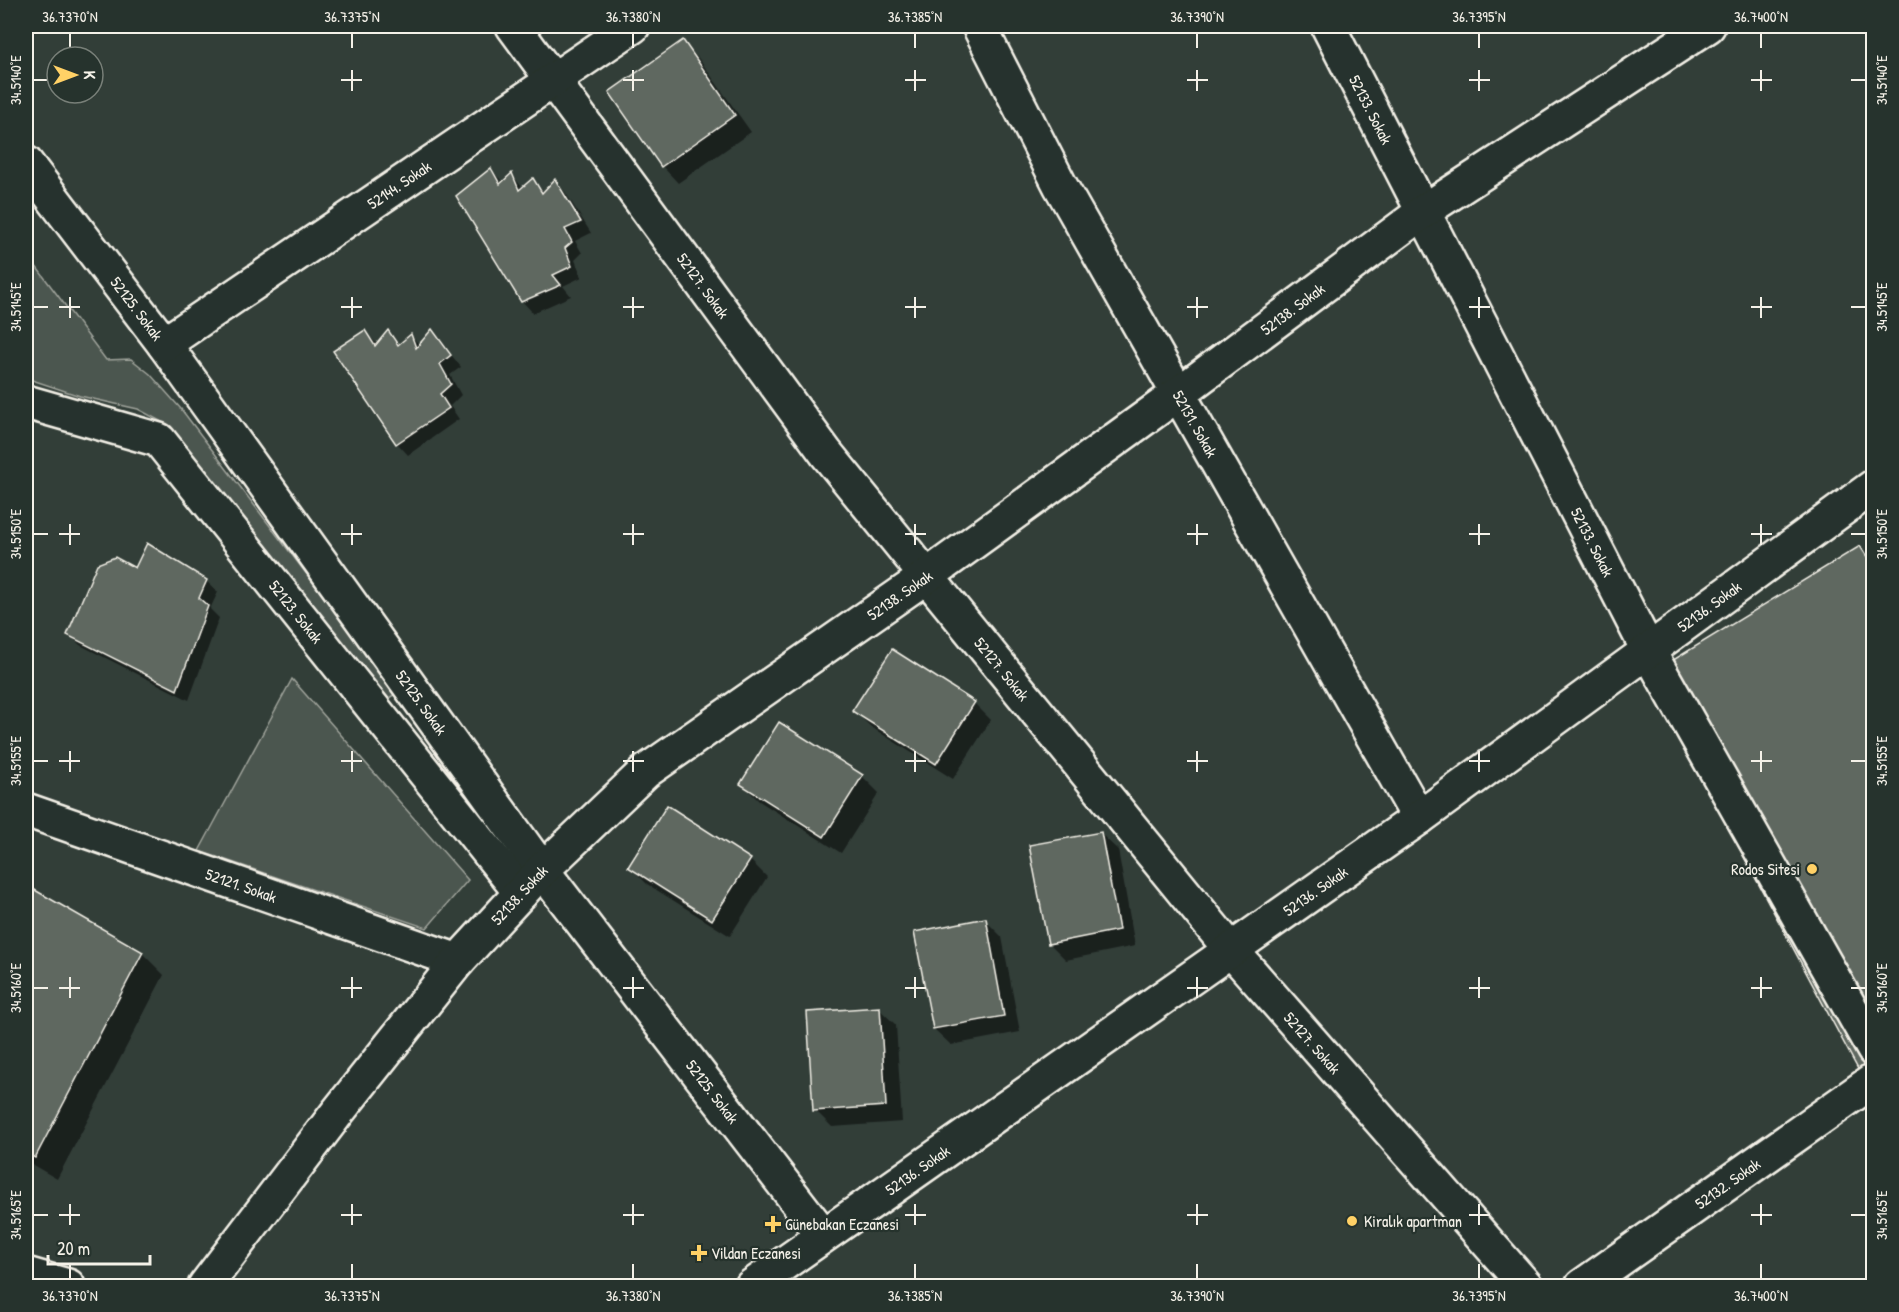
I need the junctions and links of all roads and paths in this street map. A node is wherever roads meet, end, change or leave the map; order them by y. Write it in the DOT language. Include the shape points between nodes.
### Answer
graph roads {
  1 [pos="513,26"];
  2 [pos="633,26"];
  3 [pos="980,26"];
  4 [pos="1328,26"];
  5 [pos="1708,26"];
  6 [pos="554,78"];
  7 [pos="26,164"];
  8 [pos="1424,211"];
  9 [pos="164,344"];
  10 [pos="1178,394"];
  11 [pos="26,402"];
  12 [pos="1874,486"];
  13 [pos="927,576"];
  14 [pos="1649,652"];
  15 [pos="26,810"];
  16 [pos="1419,818"];
  17 [pos="532,882"];
  18 [pos="1231,950"];
  19 [pos="458,961"];
  20 [pos="1874,1050"];
  21 [pos="1874,1080"];
  22 [pos="824,1235"];
  23 [pos="26,1274"];
  24 [pos="68,1287"];
  25 [pos="205,1287"];
  26 [pos="752,1287"];
  27 [pos="1526,1287"];
  28 [pos="1582,1287"];
  1 -- 6 [label="main road, 52127. Sokak"];
  2 -- 6 [label="main road, 52144. Sokak"];
  3 -- 10 [label="main road, 52131. Sokak" via="1060,185"];
  4 -- 8 [label="main road, 52133. Sokak"];
  5 -- 8 [label="main road, 52138. Sokak"];
  6 -- 9 [label="main road, 52144. Sokak"];
  6 -- 13 [label="main road, 52127. Sokak" via="826,453"];
  7 -- 9 [label="main road, 52125. Sokak"];
  8 -- 10 [label="main road, 52138. Sokak"];
  8 -- 14 [label="main road, 52133. Sokak"];
  9 -- 17 [label="main road, 52125. Sokak"];
  10 -- 13 [label="main road, 52138. Sokak"];
  10 -- 16 [label="main road, 52131. Sokak"];
  11 -- 17 [label="main road, 52123. Sokak" via="159,440"];
  12 -- 14 [label="main road, 52136. Sokak"];
  13 -- 17 [label="main road, 52138. Sokak" via="645,772"];
  13 -- 18 [label="main road, 52127. Sokak"];
  14 -- 16 [label="main road, 52136. Sokak"];
  14 -- 20 [label="main road, 52133. Sokak"];
  15 -- 19 [label="main road, 52121. Sokak"];
  16 -- 18 [label="main road, 52136. Sokak"];
  17 -- 19 [label="main road, 52138. Sokak"];
  17 -- 22 [label="main road, 52125. Sokak"];
  18 -- 22 [label="main road, 52136. Sokak"];
  18 -- 27 [label="main road, 52127. Sokak"];
  19 -- 25 [label="main road, 52138. Sokak"];
  21 -- 28 [label="main road, 52132. Sokak"];
  22 -- 26 [label="main road, 52136. Sokak"];
  23 -- 24 [label="main road"];
}
